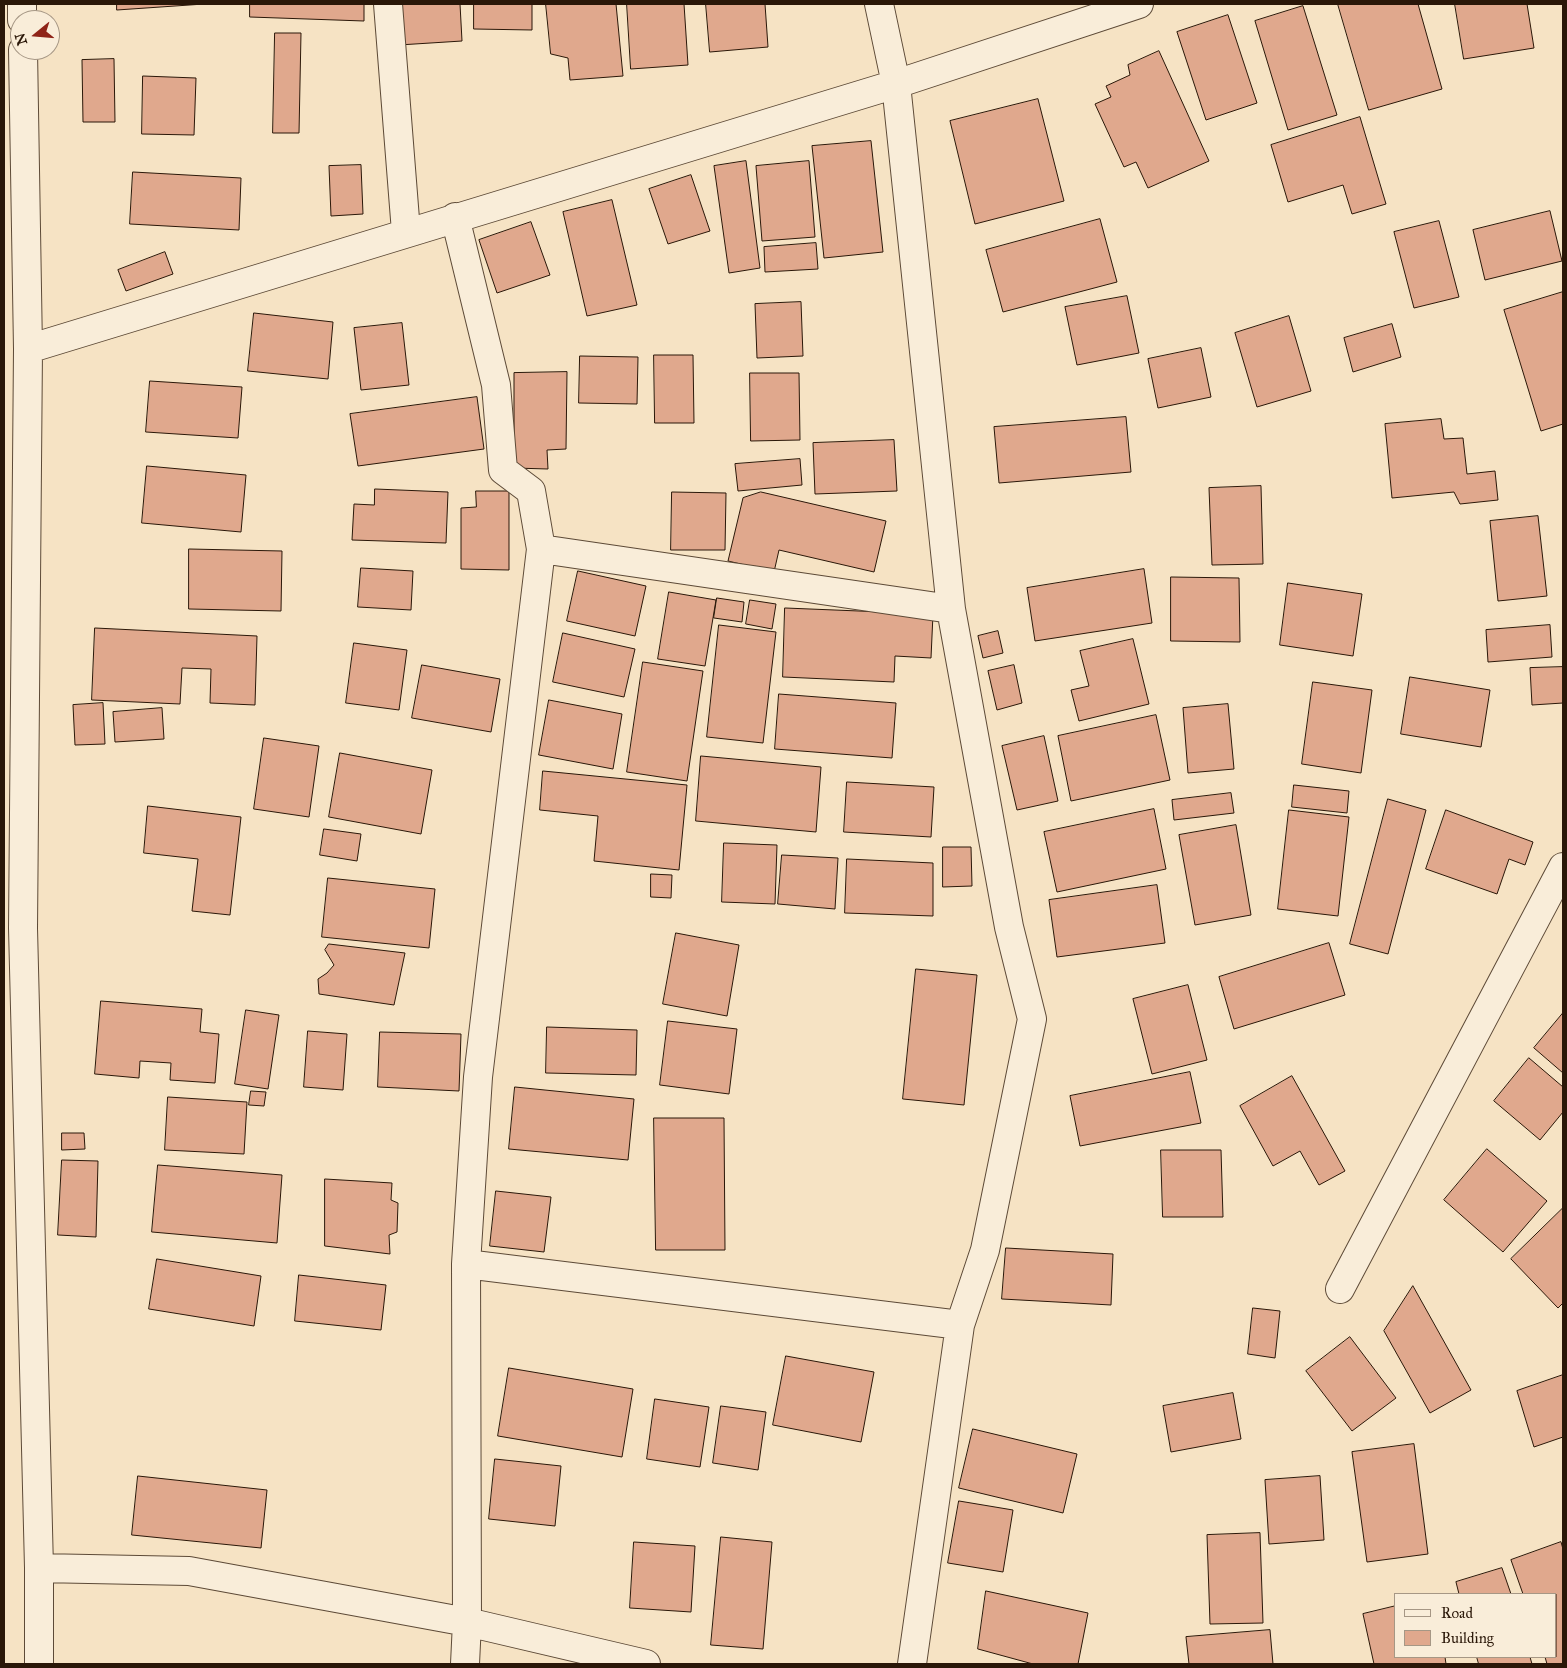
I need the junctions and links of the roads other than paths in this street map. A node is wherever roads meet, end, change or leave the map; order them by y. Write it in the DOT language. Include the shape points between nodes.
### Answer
graph roads {
  1 [pos="388,4"];
  2 [pos="879,4"];
  3 [pos="1139,4"];
  4 [pos="23,60"];
  5 [pos="896,84"];
  6 [pos="455,217"];
  7 [pos="406,232"];
  8 [pos="28,349"];
  9 [pos="541,549"];
  10 [pos="951,608"];
  11 [pos="1563,867"];
  12 [pos="13,928"];
  13 [pos="466,1264"];
  14 [pos="1340,1288"];
  15 [pos="960,1325"];
  16 [pos="39,1568"];
  17 [pos="467,1622"];
  18 [pos="39,1664"];
  19 [pos="465,1664"];
  20 [pos="646,1664"];
  21 [pos="912,1664"];
  1 -- 7 [label="street"];
  2 -- 5 [label="street"];
  3 -- 5 [label="street"];
  4 -- 8 [label="street"];
  5 -- 6 [label="street"];
  5 -- 10 [label="street"];
  6 -- 7 [label="street"];
  6 -- 9 [label="street" via="496,385 502,470 531,491"];
  7 -- 8 [label="street"];
  8 -- 12 [label="street"];
  9 -- 10 [label="street"];
  9 -- 13 [label="street" via="478,1077"];
  10 -- 15 [label="street" via="1009,927 1032,1019 984,1250"];
  11 -- 14 [label="street"];
  12 -- 16 [label="street"];
  13 -- 15 [label="street"];
  13 -- 17 [label="street"];
  15 -- 21 [label="street"];
  16 -- 17 [label="street" via="189,1571"];
  16 -- 18 [label="street"];
  17 -- 19 [label="street"];
  17 -- 20 [label="street"];
}
